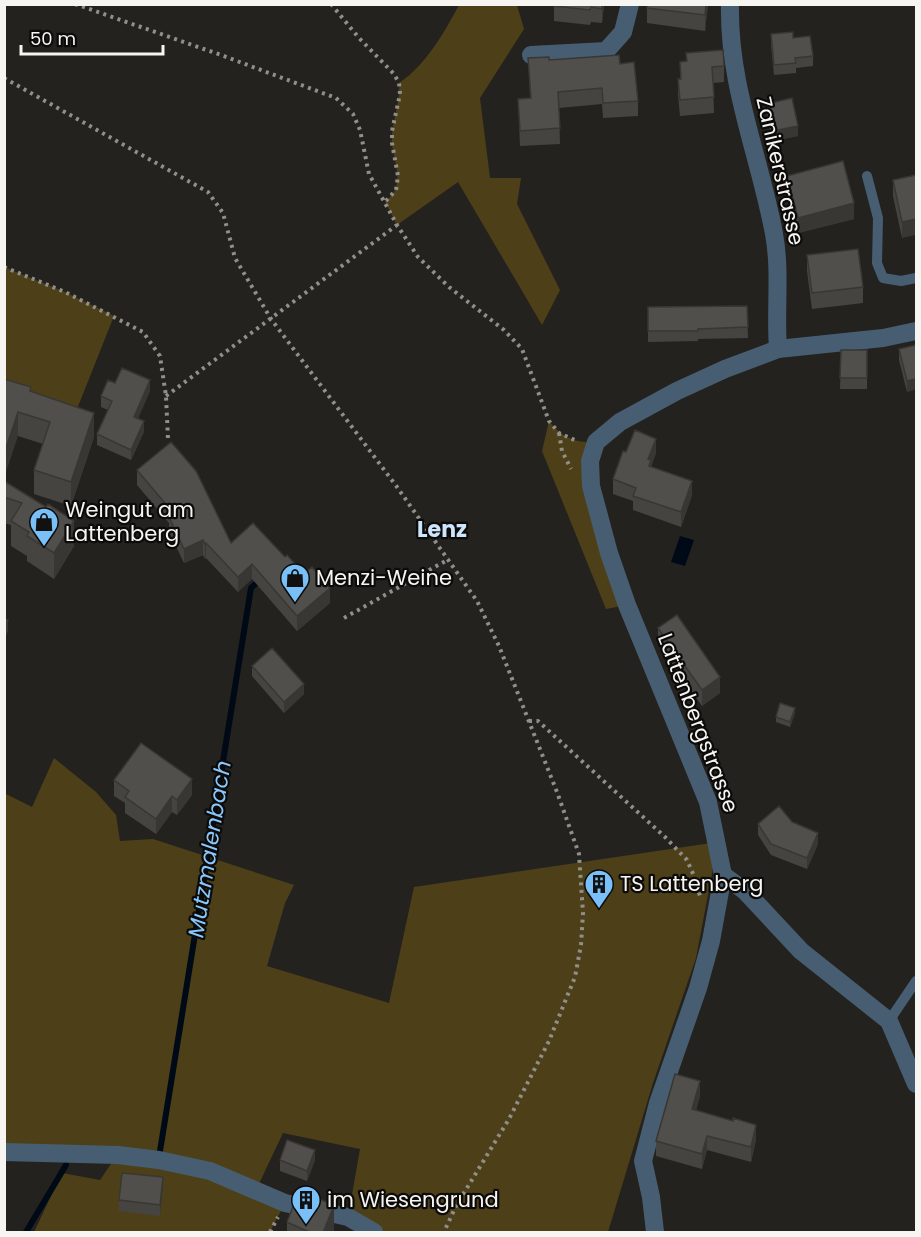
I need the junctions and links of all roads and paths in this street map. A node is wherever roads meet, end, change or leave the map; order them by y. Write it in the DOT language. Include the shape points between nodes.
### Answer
graph roads {
  1 [pos="75,4"];
  2 [pos="331,4"];
  3 [pos="630,4"];
  4 [pos="730,4"];
  5 [pos="531,55"];
  6 [pos="4,78"];
  7 [pos="867,176"];
  8 [pos="385,202"];
  9 [pos="397,225"];
  10 [pos="4,267"];
  11 [pos="916,278"];
  12 [pos="271,319"];
  13 [pos="916,331"];
  14 [pos="778,349"];
  15 [pos="166,396"];
  16 [pos="559,433"];
  17 [pos="168,439"];
  18 [pos="449,559"];
  19 [pos="344,618"];
  20 [pos="529,721"];
  21 [pos="723,875"];
  22 [pos="716,915"];
  23 [pos="916,981"];
  24 [pos="889,1020"];
  25 [pos="916,1084"];
  26 [pos="4,1152"];
  27 [pos="374,1233"];
  28 [pos="444,1233"];
  29 [pos="655,1233"];
  1 -- 8 [label="path" via="336,98 353,114 369,174"];
  2 -- 8 [label="path" via="399,83 392,131 398,176 396,190"];
  3 -- 5 [label="street" via="623,32 606,51"];
  4 -- 14 [label="street, Zanikerstrasse" via="729,30 738,88 774,235"];
  6 -- 12 [label="path" via="208,192 223,213 235,258"];
  7 -- 11 [label="lane" via="878,218 877,262 883,278"];
  8 -- 9 [label="path"];
  9 -- 12 [label="path"];
  9 -- 16 [label="path" via="418,257 522,350 549,421"];
  10 -- 15 [label="path" via="65,292 143,332 160,356"];
  12 -- 15 [label="path"];
  12 -- 18 [label="path"];
  13 -- 14 [label="street"];
  14 -- 21 [label="street, Lattenbergstrasse" via="677,391 620,422 596,441 590,461 591,486 609,553 705,794"];
  15 -- 17 [label="path"];
  18 -- 19 [label="path"];
  18 -- 20 [label="path" via="500,646"];
  20 -- 22 [label="path" via="538,721 665,837 687,860 701,901"];
  20 -- 28 [label="path" via="579,854 581,945 575,977 549,1041"];
  21 -- 22 [label="street, Lattenbergstrasse"];
  21 -- 24 [label="street" via="745,891 801,951"];
  22 -- 29 [label="street, Lattenbergstrasse" via="698,988 658,1103 643,1161"];
  23 -- 24 [label="lane"];
  24 -- 25 [label="street"];
  26 -- 27 [label="street" via="159,1160 210,1172 285,1203 348,1217"];
}
